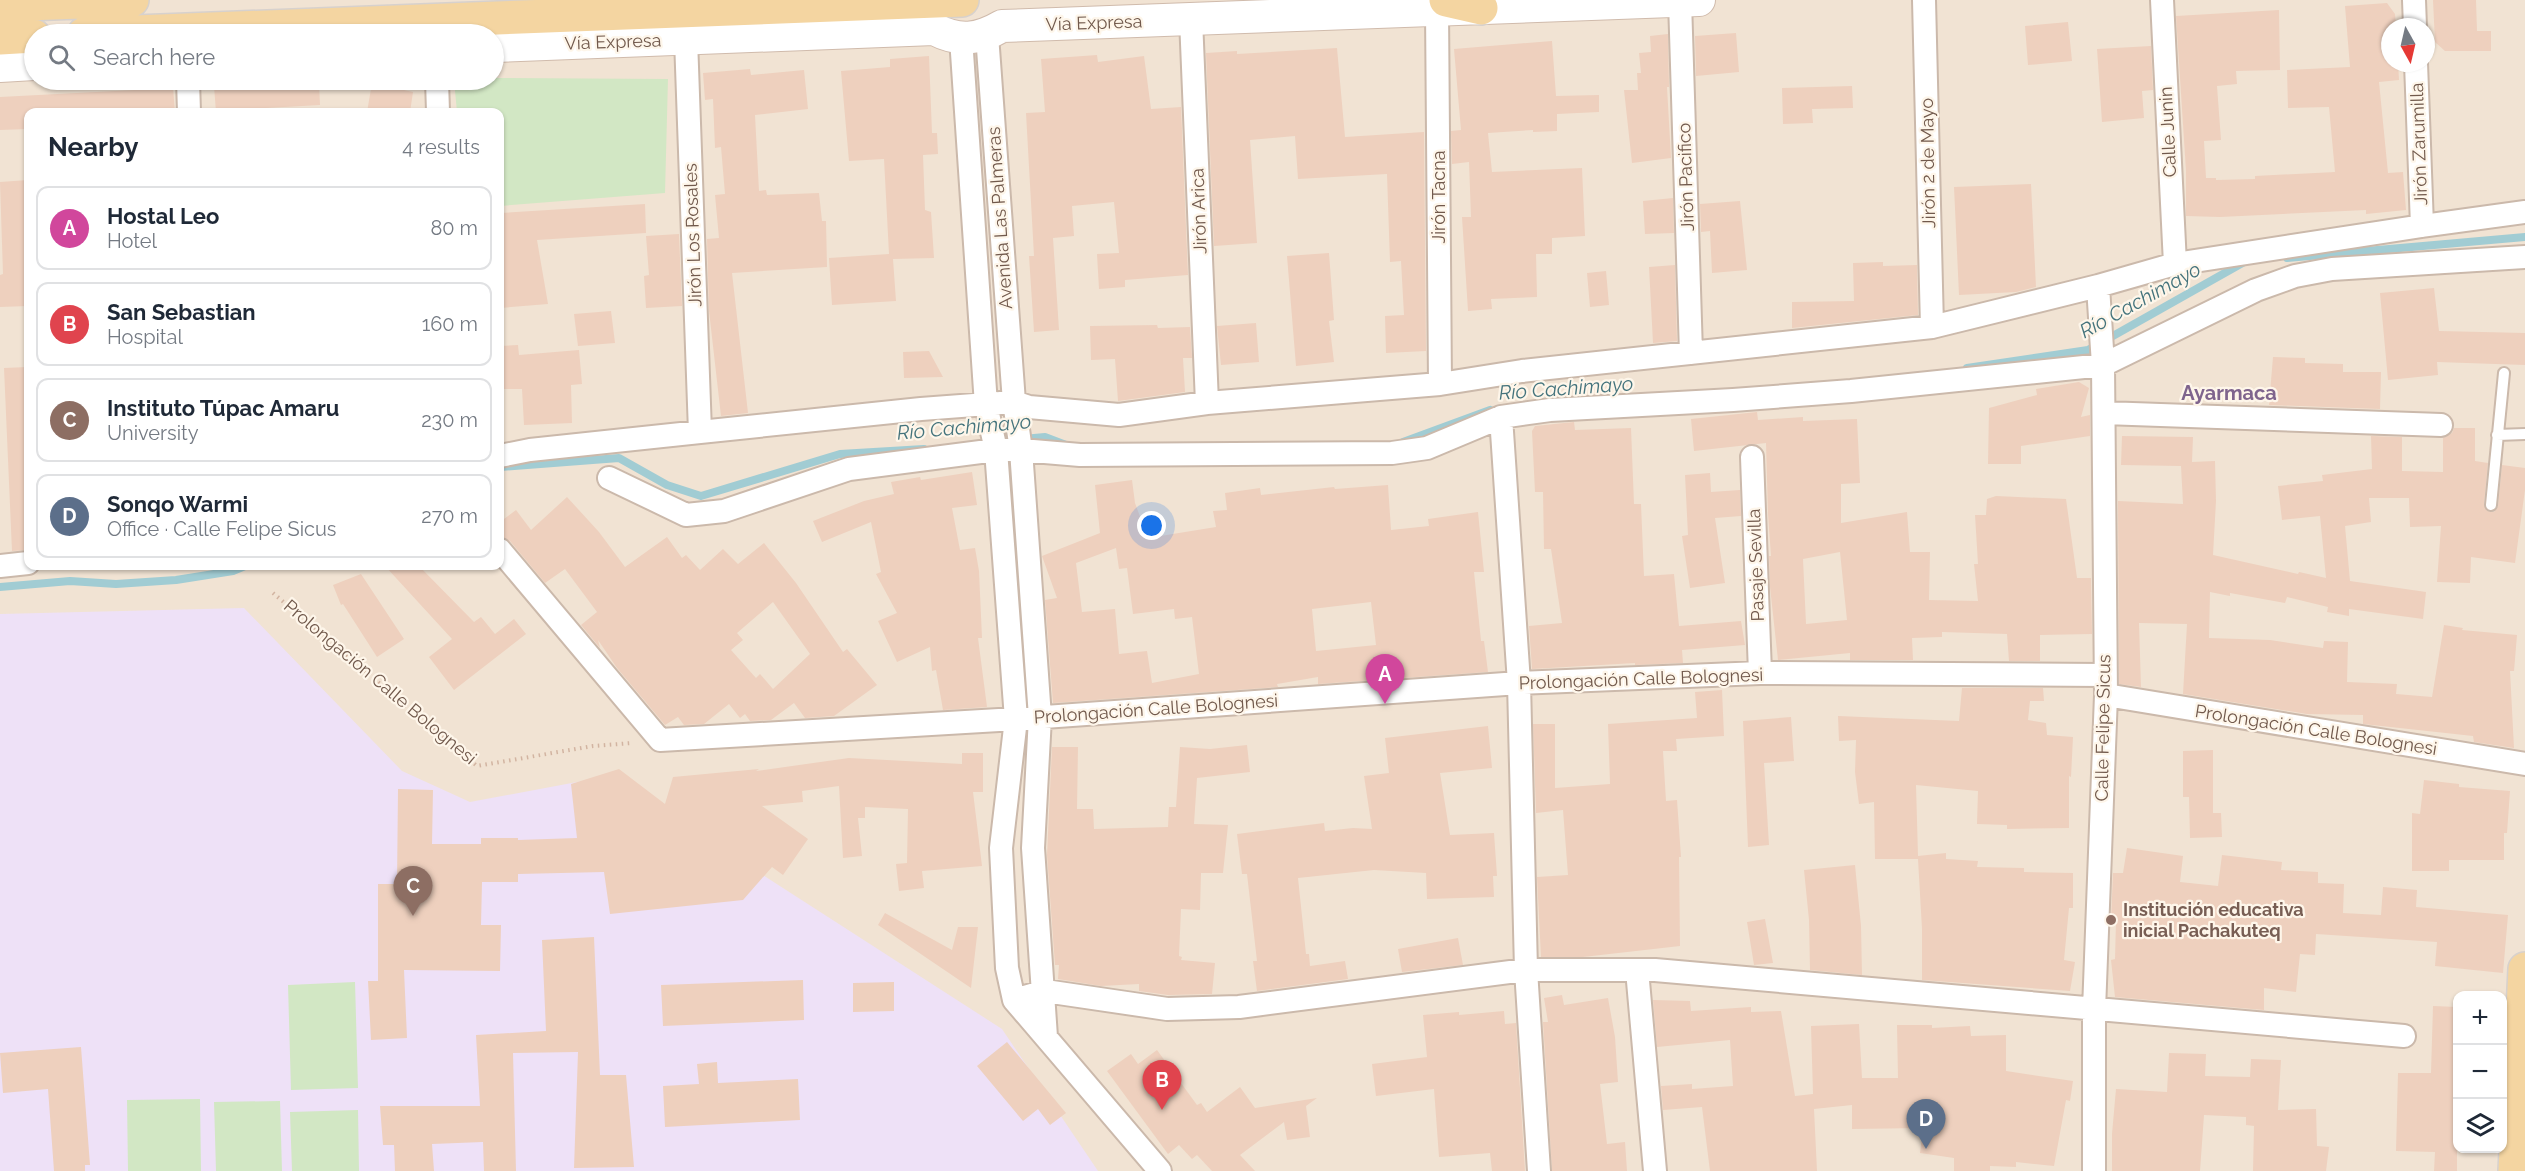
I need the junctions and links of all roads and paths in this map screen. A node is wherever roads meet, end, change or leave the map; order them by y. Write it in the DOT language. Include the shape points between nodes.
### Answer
graph roads {
  1 [pos="132,0"];
  2 [pos="962,0"];
  3 [pos="1020,0"];
  4 [pos="1699,0"];
  5 [pos="1924,0"];
  6 [pos="2162,0"];
  7 [pos="2414,0"];
  8 [pos="78,1"];
  9 [pos="913,1"];
  10 [pos="1680,1"];
  11 [pos="0,5"];
  12 [pos="1442,5"];
  13 [pos="1481,8"];
  14 [pos="511,18"];
  15 [pos="2415,18"];
  16 [pos="1191,19"];
  17 [pos="351,24"];
  18 [pos="492,24"];
  19 [pos="971,32"];
  20 [pos="24,37"];
  21 [pos="0,38"];
  22 [pos="686,39"];
  23 [pos="504,46"];
  24 [pos="24,65"];
  25 [pos="0,66"];
  26 [pos="2416,72"];
  27 [pos="188,90"];
  28 [pos="437,90"];
  29 [pos="189,108"];
  30 [pos="438,108"];
  31 [pos="2525,213"];
  32 [pos="2422,226"];
  33 [pos="2525,257"];
  34 [pos="2175,264"];
  35 [pos="2098,286"];
  36 [pos="1932,327"];
  37 [pos="1691,353"];
  38 [pos="2103,365"];
  39 [pos="2504,373"];
  40 [pos="1440,384"];
  41 [pos="1207,403"];
  42 [pos="1015,411"];
  43 [pos="2104,413"];
  44 [pos="989,415"];
  45 [pos="1501,417"];
  46 [pos="2441,425"];
  47 [pos="700,432"];
  48 [pos="2525,434"];
  49 [pos="2498,435"];
  50 [pos="996,450"];
  51 [pos="1021,450"];
  52 [pos="504,455"];
  53 [pos="1752,457"];
  54 [pos="609,478"];
  55 [pos="2491,505"];
  56 [pos="504,555"];
  57 [pos="24,563"];
  58 [pos="0,566"];
  59 [pos="273,593"];
  60 [pos="1761,673"];
  61 [pos="1519,683"];
  62 [pos="2105,685"];
  63 [pos="1040,717"];
  64 [pos="1016,719"];
  65 [pos="660,740"];
  66 [pos="2525,764"];
  67 [pos="1001,848"];
  68 [pos="1033,848"];
  69 [pos="2525,969"];
  70 [pos="1526,970"];
  71 [pos="1636,970"];
  72 [pos="1045,991"];
  73 [pos="1014,1000"];
  74 [pos="2094,1010"];
  75 [pos="2404,1036"];
  76 [pos="1046,1037"];
  77 [pos="2518,1150"];
  78 [pos="1160,1171"];
  79 [pos="1539,1171"];
  80 [pos="1655,1171"];
  81 [pos="2094,1171"];
  1 -- 8 [label="main road"];
  2 -- 9 [label="main road, Vía Expresa"];
  3 -- 19 [label="main road" via="1014,14"];
  4 -- 10 [label="main road"];
  5 -- 36 [label="street, Jirón 2 de Mayo"];
  6 -- 34 [label="street, Calle Junin"];
  7 -- 15 [label="street"];
  8 -- 11 [label="main road"];
  9 -- 14 [label="main road, Vía Expresa"];
  9 -- 19 [label="main road" via="922,17"];
  10 -- 13 [label="main road"];
  10 -- 37 [label="street, Jirón Pacifico"];
  12 -- 13 [label="main road"];
  12 -- 16 [label="main road, Vía Expresa"];
  12 -- 40 [label="street, Jirón Tacna"];
  14 -- 17 [label="main road, Vía Expresa"];
  14 -- 18 [label="main road"];
  16 -- 19 [label="main road, Vía Expresa"];
  16 -- 41 [label="street, Jirón Arica"];
  19 -- 22 [label="main road, Vía Expresa"];
  19 -- 42 [label="street, Avenida Las Palmeras"];
  19 -- 44 [label="street, Avenida Las Palmeras"];
  20 -- 21 [label="main road"];
  22 -- 23 [label="main road, Vía Expresa"];
  22 -- 47 [label="street, Jirón Los Rosales"];
  24 -- 25 [label="main road"];
  26 -- 32 [label="street, Jirón Zarumilla"];
  27 -- 29 [label="street"];
  28 -- 30 [label="street"];
  31 -- 32 [label="street"];
  32 -- 34 [label="street"];
  33 -- 38 [label="street" via="2331,269 2295,276 2256,290"];
  34 -- 35 [label="street"];
  35 -- 36 [label="street"];
  35 -- 38 [label="street, Calle Felipe Sicus"];
  36 -- 37 [label="street"];
  37 -- 40 [label="street"];
  38 -- 43 [label="street, Calle Felipe Sicus"];
  38 -- 45 [label="street" via="1851,391 1550,410"];
  39 -- 49 [label="lane"];
  40 -- 41 [label="street"];
  41 -- 42 [label="street" via="1119,415 1029,406"];
  42 -- 44 [label="street"];
  42 -- 51 [label="street, Avenida Las Palmeras"];
  43 -- 46 [label="street"];
  43 -- 62 [label="street, Calle Felipe Sicus"];
  44 -- 47 [label="street" via="921,409"];
  44 -- 50 [label="street, Avenida Las Palmeras"];
  45 -- 51 [label="street" via="1427,448 1392,453 1080,455"];
  45 -- 61 [label="street"];
  47 -- 52 [label="street"];
  48 -- 49 [label="lane"];
  49 -- 55 [label="lane"];
  50 -- 51 [label="street"];
  50 -- 54 [label="street" via="849,469 724,511 686,515"];
  50 -- 64 [label="street, Avenida Las Palmeras"];
  51 -- 63 [label="street, Avenida Las Palmeras"];
  53 -- 60 [label="street, Pasaje Sevilla"];
  56 -- 65 [label="street"];
  57 -- 58 [label="street"];
  59 -- 65 [label="path, Prolongación Calle Bolognesi" via="477,766"];
  60 -- 61 [label="street, Prolongación Calle Bolognesi"];
  60 -- 62 [label="street, Prolongación Calle Bolognesi"];
  61 -- 63 [label="street, Prolongación Calle Bolognesi"];
  61 -- 70 [label="street"];
  62 -- 66 [label="street, Prolongación Calle Bolognesi"];
  62 -- 74 [label="street, Calle Felipe Sicus"];
  63 -- 64 [label="street, Prolongación Calle Bolognesi"];
  63 -- 68 [label="street, Avenida Las Palmeras"];
  64 -- 65 [label="street, Prolongación Calle Bolognesi"];
  64 -- 67 [label="street, Avenida Las Palmeras"];
  67 -- 68 [label="street"];
  67 -- 73 [label="street, Avenida Las Palmeras" via="1006,968"];
  68 -- 72 [label="street, Avenida Las Palmeras"];
  69 -- 77 [label="main road"];
  70 -- 71 [label="street"];
  70 -- 72 [label="street" via="1239,1007 1167,1008"];
  70 -- 79 [label="street"];
  71 -- 74 [label="street"];
  71 -- 80 [label="street"];
  72 -- 73 [label="street"];
  72 -- 76 [label="street, Avenida Las Palmeras"];
  73 -- 76 [label="street"];
  74 -- 75 [label="street"];
  74 -- 81 [label="street, Calle Felipe Sicus"];
  76 -- 78 [label="street"];
}
